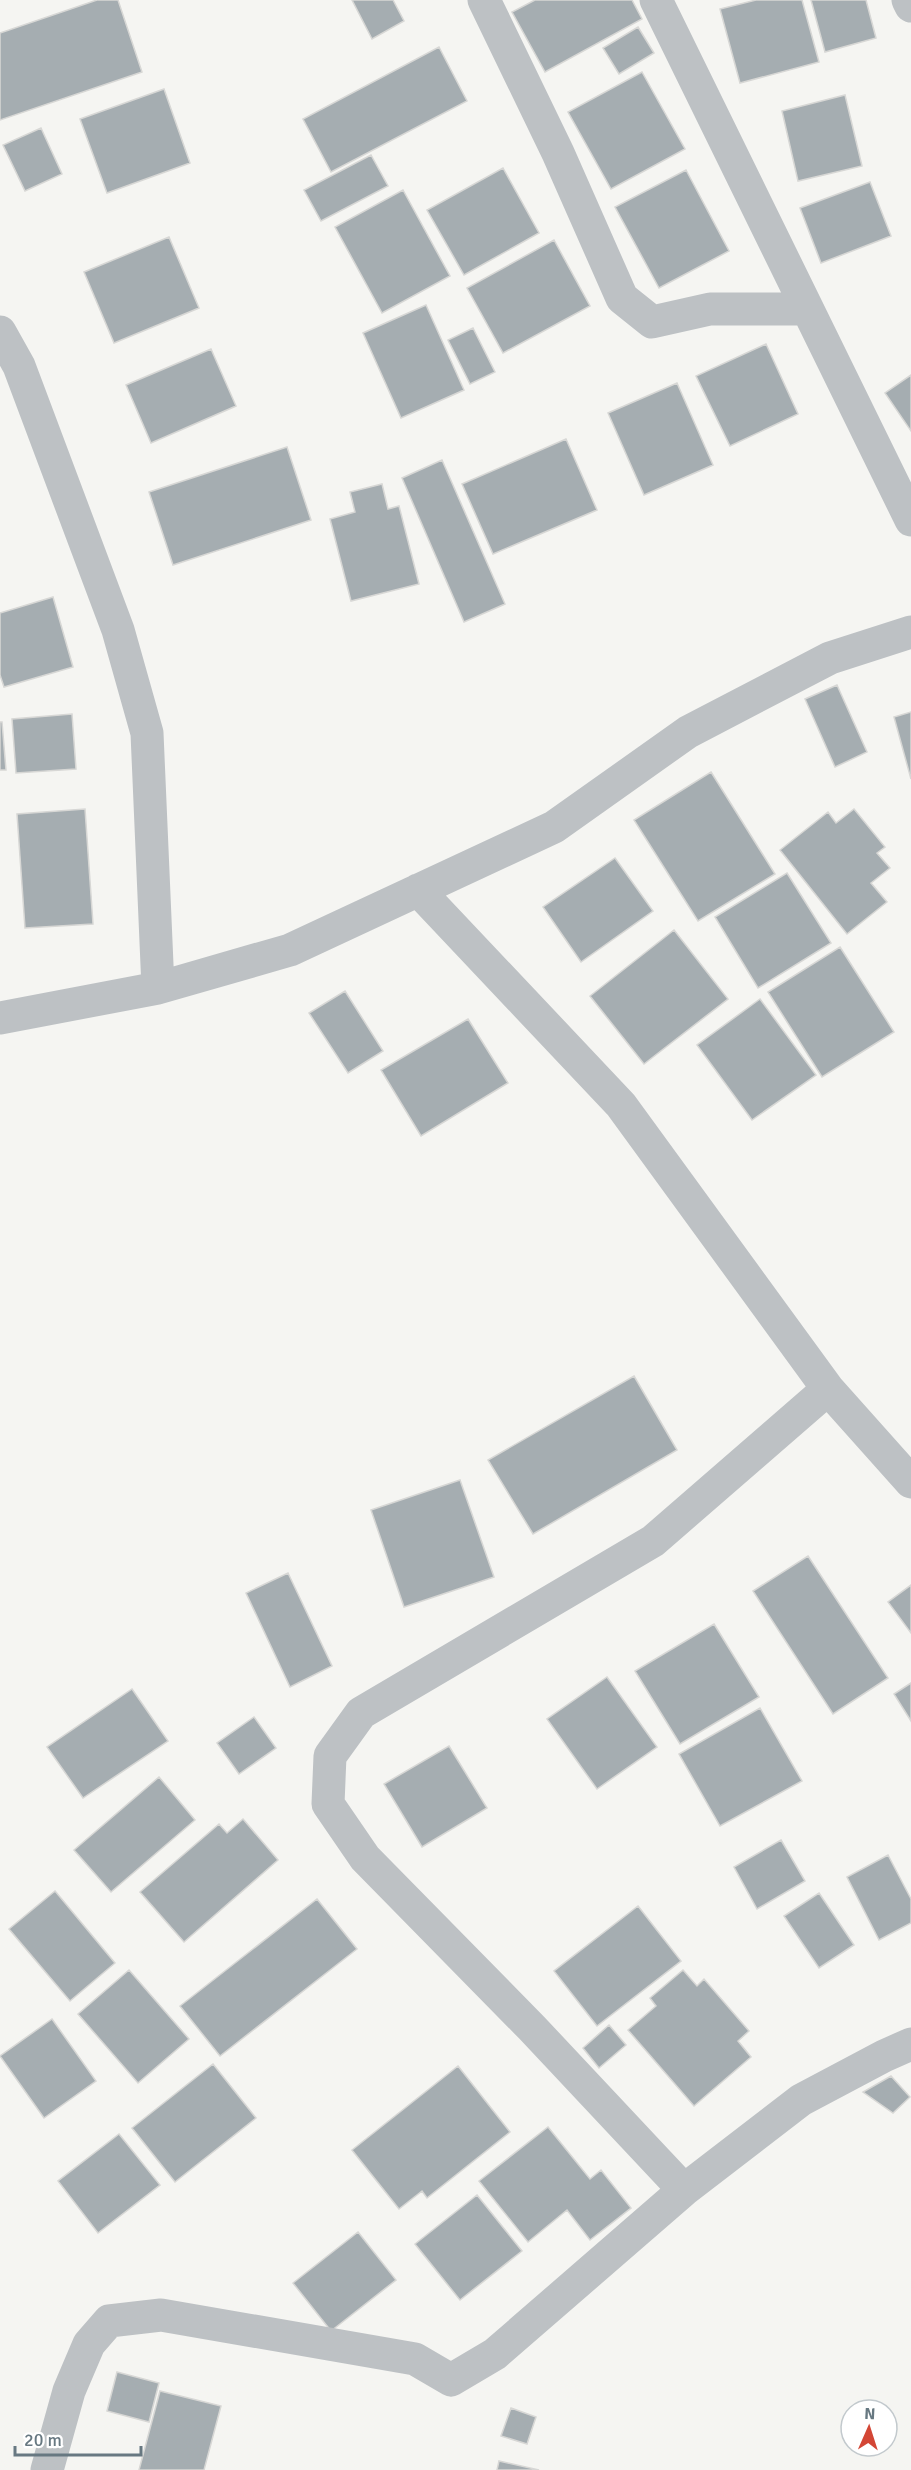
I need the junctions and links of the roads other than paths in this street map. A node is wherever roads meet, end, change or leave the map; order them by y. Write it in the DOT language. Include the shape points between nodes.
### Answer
graph roads {
  1 [pos="484,0"];
  2 [pos="656,0"];
  3 [pos="908,0"];
  4 [pos="911,6"];
  5 [pos="806,309"];
  6 [pos="0,332"];
  7 [pos="911,520"];
  8 [pos="911,632"];
  9 [pos="418,890"];
  10 [pos="158,988"];
  11 [pos="0,1018"];
  12 [pos="828,1389"];
  13 [pos="911,1482"];
  14 [pos="911,2044"];
  15 [pos="684,2190"];
  16 [pos="48,2470"];
  1 -- 5 [label="street" via="622,298 652,321 710,309"];
  2 -- 5 [label="street"];
  3 -- 4 [label="street"];
  5 -- 7 [label="street"];
  6 -- 10 [label="street" via="19,366 118,630 147,733"];
  8 -- 9 [label="street" via="830,658 688,732 554,827"];
  9 -- 10 [label="street" via="290,950"];
  9 -- 12 [label="street" via="621,1105"];
  10 -- 11 [label="street"];
  12 -- 13 [label="street"];
  12 -- 15 [label="street" via="653,1541 361,1713 330,1756 328,1804 365,1858"];
  14 -- 15 [label="street" via="801,2100"];
  15 -- 16 [label="street" via="495,2354 451,2380 415,2359 173,2317 109,2321 89,2344 69,2391"];
}
